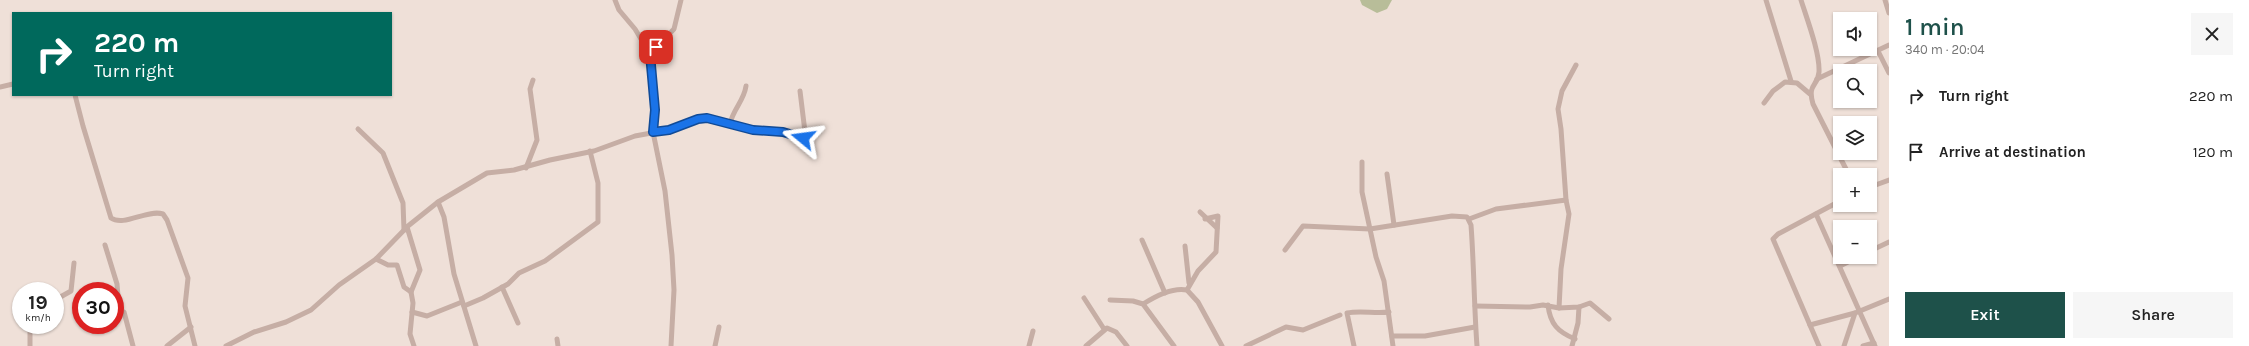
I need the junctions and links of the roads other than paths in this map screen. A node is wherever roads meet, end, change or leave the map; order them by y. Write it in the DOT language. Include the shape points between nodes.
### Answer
graph roads {
  1 [pos="615,0"];
  2 [pos="681,0"];
  3 [pos="1766,0"];
  4 [pos="1802,0"];
  5 [pos="1885,0"];
  6 [pos="1889,13"];
  7 [pos="1889,45"];
  8 [pos="1878,51"];
  9 [pos="650,54"];
  10 [pos="1576,65"];
  11 [pos="1889,73"];
  12 [pos="533,80"];
  13 [pos="1817,80"];
  14 [pos="1791,81"];
  15 [pos="12,84"];
  16 [pos="746,86"];
  17 [pos="0,87"];
  18 [pos="800,90"];
  19 [pos="1810,94"];
  20 [pos="76,96"];
  21 [pos="1764,103"];
  22 [pos="730,124"];
  23 [pos="358,129"];
  24 [pos="653,132"];
  25 [pos="590,151"];
  26 [pos="1362,162"];
  27 [pos="526,168"];
  28 [pos="1845,168"];
  29 [pos="1387,174"];
  30 [pos="1889,180"];
  31 [pos="1877,184"];
  32 [pos="1566,200"];
  33 [pos="438,202"];
  34 [pos="1833,205"];
  35 [pos="1200,212"];
  36 [pos="1816,214"];
  37 [pos="1205,219"];
  38 [pos="1469,219"];
  39 [pos="1394,225"];
  40 [pos="1217,228"];
  41 [pos="405,229"];
  42 [pos="1370,229"];
  43 [pos="1142,240"];
  44 [pos="1889,242"];
  45 [pos="106,245"];
  46 [pos="1185,246"];
  47 [pos="1877,248"];
  48 [pos="1285,250"];
  49 [pos="376,259"];
  50 [pos="74,263"];
  51 [pos="1844,264"];
  52 [pos="1840,266"];
  53 [pos="502,286"];
  54 [pos="1188,287"];
  55 [pos="411,292"];
  56 [pos="1165,293"];
  57 [pos="64,296"];
  58 [pos="1084,298"];
  59 [pos="1889,299"];
  60 [pos="1110,300"];
  61 [pos="463,304"];
  62 [pos="1143,304"];
  63 [pos="1548,305"];
  64 [pos="1475,306"];
  65 [pos="1579,307"];
  66 [pos="1559,308"];
  67 [pos="1861,311"];
  68 [pos="412,312"];
  69 [pos="1389,312"];
  70 [pos="1855,313"];
  71 [pos="1340,315"];
  72 [pos="1609,319"];
  73 [pos="518,323"];
  74 [pos="1810,325"];
  75 [pos="191,327"];
  76 [pos="718,327"];
  77 [pos="1475,327"];
  78 [pos="1104,329"];
  79 [pos="1033,331"];
  80 [pos="30,334"];
  81 [pos="1392,336"];
  82 [pos="556,338"];
  83 [pos="1575,339"];
  84 [pos="1874,345"];
  85 [pos="30,346"];
  86 [pos="133,346"];
  87 [pos="167,346"];
  88 [pos="195,346"];
  89 [pos="226,346"];
  90 [pos="414,346"];
  91 [pos="476,346"];
  92 [pos="558,346"];
  93 [pos="670,346"];
  94 [pos="715,346"];
  95 [pos="1029,346"];
  96 [pos="1086,346"];
  97 [pos="1127,346"];
  98 [pos="1174,346"];
  99 [pos="1222,346"];
  100 [pos="1246,346"];
  101 [pos="1354,346"];
  102 [pos="1393,346"];
  103 [pos="1478,346"];
  104 [pos="1572,346"];
  105 [pos="1819,346"];
  106 [pos="1844,346"];
  107 [pos="1863,346"];
  1 -- 9 [label="street"];
  2 -- 9 [label="street" via="674,29"];
  3 -- 14 [label="street"];
  4 -- 13 [label="street" via="1818,66"];
  5 -- 6 [label="street"];
  7 -- 8 [label="street"];
  8 -- 11 [label="street"];
  8 -- 13 [label="street"];
  9 -- 24 [label="street" via="655,110"];
  10 -- 32 [label="street" via="1562,91 1558,109"];
  12 -- 27 [label="street" via="530,89 537,140"];
  13 -- 19 [label="street" via="1811,87"];
  14 -- 19 [label="street" via="1800,84"];
  14 -- 21 [label="street" via="1780,85"];
  15 -- 17 [label="street"];
  16 -- 22 [label="street" via="744,96 733,112"];
  18 -- 22 [label="street" via="805,132 803,138 783,132 753,130"];
  19 -- 28 [label="street"];
  20 -- 75 [label="street" via="111,218 121,220 155,213 163,214 167,220 188,278 185,306"];
  22 -- 24 [label="street" via="704,118 673,129"];
  23 -- 41 [label="street" via="383,153 403,203"];
  24 -- 25 [label="street"];
  24 -- 93 [label="street" via="665,191 672,255 674,290"];
  25 -- 27 [label="street"];
  25 -- 53 [label="street" via="598,183 598,222 545,261 519,273"];
  26 -- 42 [label="street" via="1362,192"];
  27 -- 33 [label="street" via="487,173"];
  29 -- 39 [label="street"];
  30 -- 31 [label="street"];
  32 -- 38 [label="street" via="1496,208"];
  32 -- 66 [label="street" via="1569,214 1560,269"];
  33 -- 41 [label="street"];
  33 -- 61 [label="street" via="444,217"];
  34 -- 36 [label="street"];
  35 -- 37 [label="street"];
  36 -- 52 [label="street"];
  36 -- 74 [label="street" via="1773,239"];
  37 -- 40 [label="street"];
  37 -- 40 [label="street" via="1218,216"];
  38 -- 39 [label="street" via="1452,216"];
  38 -- 64 [label="street"];
  39 -- 42 [label="street"];
  40 -- 54 [label="street" via="1216,252 1198,271"];
  41 -- 49 [label="street"];
  41 -- 55 [label="street" via="420,270"];
  42 -- 48 [label="street" via="1303,226"];
  42 -- 69 [label="street" via="1384,281"];
  43 -- 56 [label="street"];
  44 -- 47 [label="street"];
  45 -- 86 [label="street" via="117,284 119,308 124,312"];
  46 -- 54 [label="street"];
  49 -- 55 [label="street" via="388,265 397,265 404,287"];
  49 -- 89 [label="street" via="339,285 311,310"];
  50 -- 57 [label="street" via="71,292"];
  51 -- 52 [label="street"];
  52 -- 67 [label="street"];
  53 -- 61 [label="street"];
  53 -- 73 [label="street"];
  54 -- 56 [label="street"];
  54 -- 99 [label="street"];
  55 -- 68 [label="street"];
  56 -- 62 [label="street"];
  58 -- 78 [label="street"];
  59 -- 67 [label="street"];
  60 -- 62 [label="street"];
  61 -- 68 [label="street" via="427,316"];
  61 -- 91 [label="street"];
  62 -- 98 [label="street"];
  63 -- 64 [label="street"];
  63 -- 66 [label="street"];
  63 -- 83 [label="street" via="1553,324"];
  64 -- 77 [label="street"];
  65 -- 66 [label="street"];
  65 -- 72 [label="street" via="1593,303"];
  65 -- 83 [label="street"];
  67 -- 70 [label="street"];
  67 -- 84 [label="street"];
  68 -- 90 [label="street" via="410,334"];
  69 -- 81 [label="street"];
  69 -- 101 [label="street" via="1358,311 1347,314"];
  70 -- 74 [label="street"];
  70 -- 106 [label="street"];
  71 -- 100 [label="street" via="1303,330 1286,327"];
  74 -- 105 [label="street"];
  75 -- 87 [label="street"];
  75 -- 88 [label="street"];
  76 -- 94 [label="street"];
  77 -- 81 [label="street" via="1425,336"];
  77 -- 103 [label="street"];
  78 -- 96 [label="street"];
  78 -- 97 [label="street" via="1113,330"];
  79 -- 95 [label="street"];
  80 -- 85 [label="street"];
  81 -- 102 [label="street"];
  82 -- 92 [label="street"];
  83 -- 104 [label="street"];
  84 -- 107 [label="street"];
}
